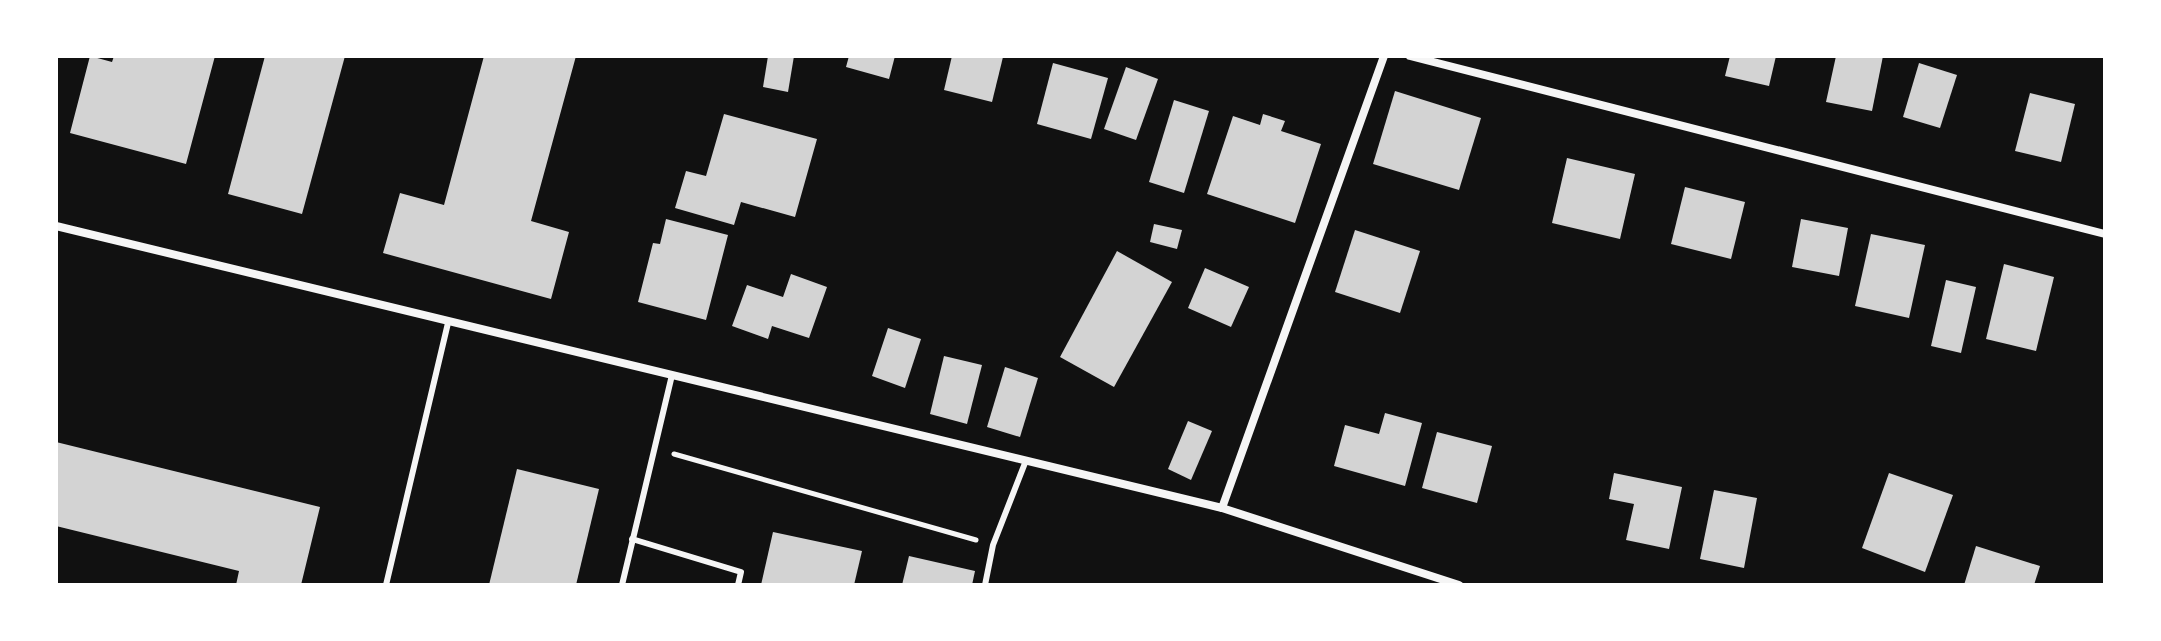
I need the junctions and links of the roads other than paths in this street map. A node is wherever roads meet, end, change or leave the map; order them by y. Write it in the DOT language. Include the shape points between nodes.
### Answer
graph roads {
  1 [pos="1384,56"];
  2 [pos="1410,56"];
  3 [pos="56,226"];
  4 [pos="2105,234"];
  5 [pos="448,323"];
  6 [pos="672,374"];
  7 [pos="1025,463"];
  8 [pos="1222,508"];
  9 [pos="632,539"];
  10 [pos="386,585"];
  11 [pos="622,585"];
  12 [pos="738,585"];
  13 [pos="985,585"];
  14 [pos="1459,585"];
  1 -- 8 [label="street"];
  2 -- 4 [label="street"];
  3 -- 5 [label="street"];
  5 -- 6 [label="street"];
  5 -- 10 [label="lane"];
  6 -- 7 [label="street"];
  6 -- 9 [label="lane"];
  7 -- 8 [label="street"];
  7 -- 13 [label="lane" via="993,545"];
  8 -- 14 [label="street"];
  9 -- 11 [label="lane"];
  9 -- 12 [label="lane" via="741,572"];
}
